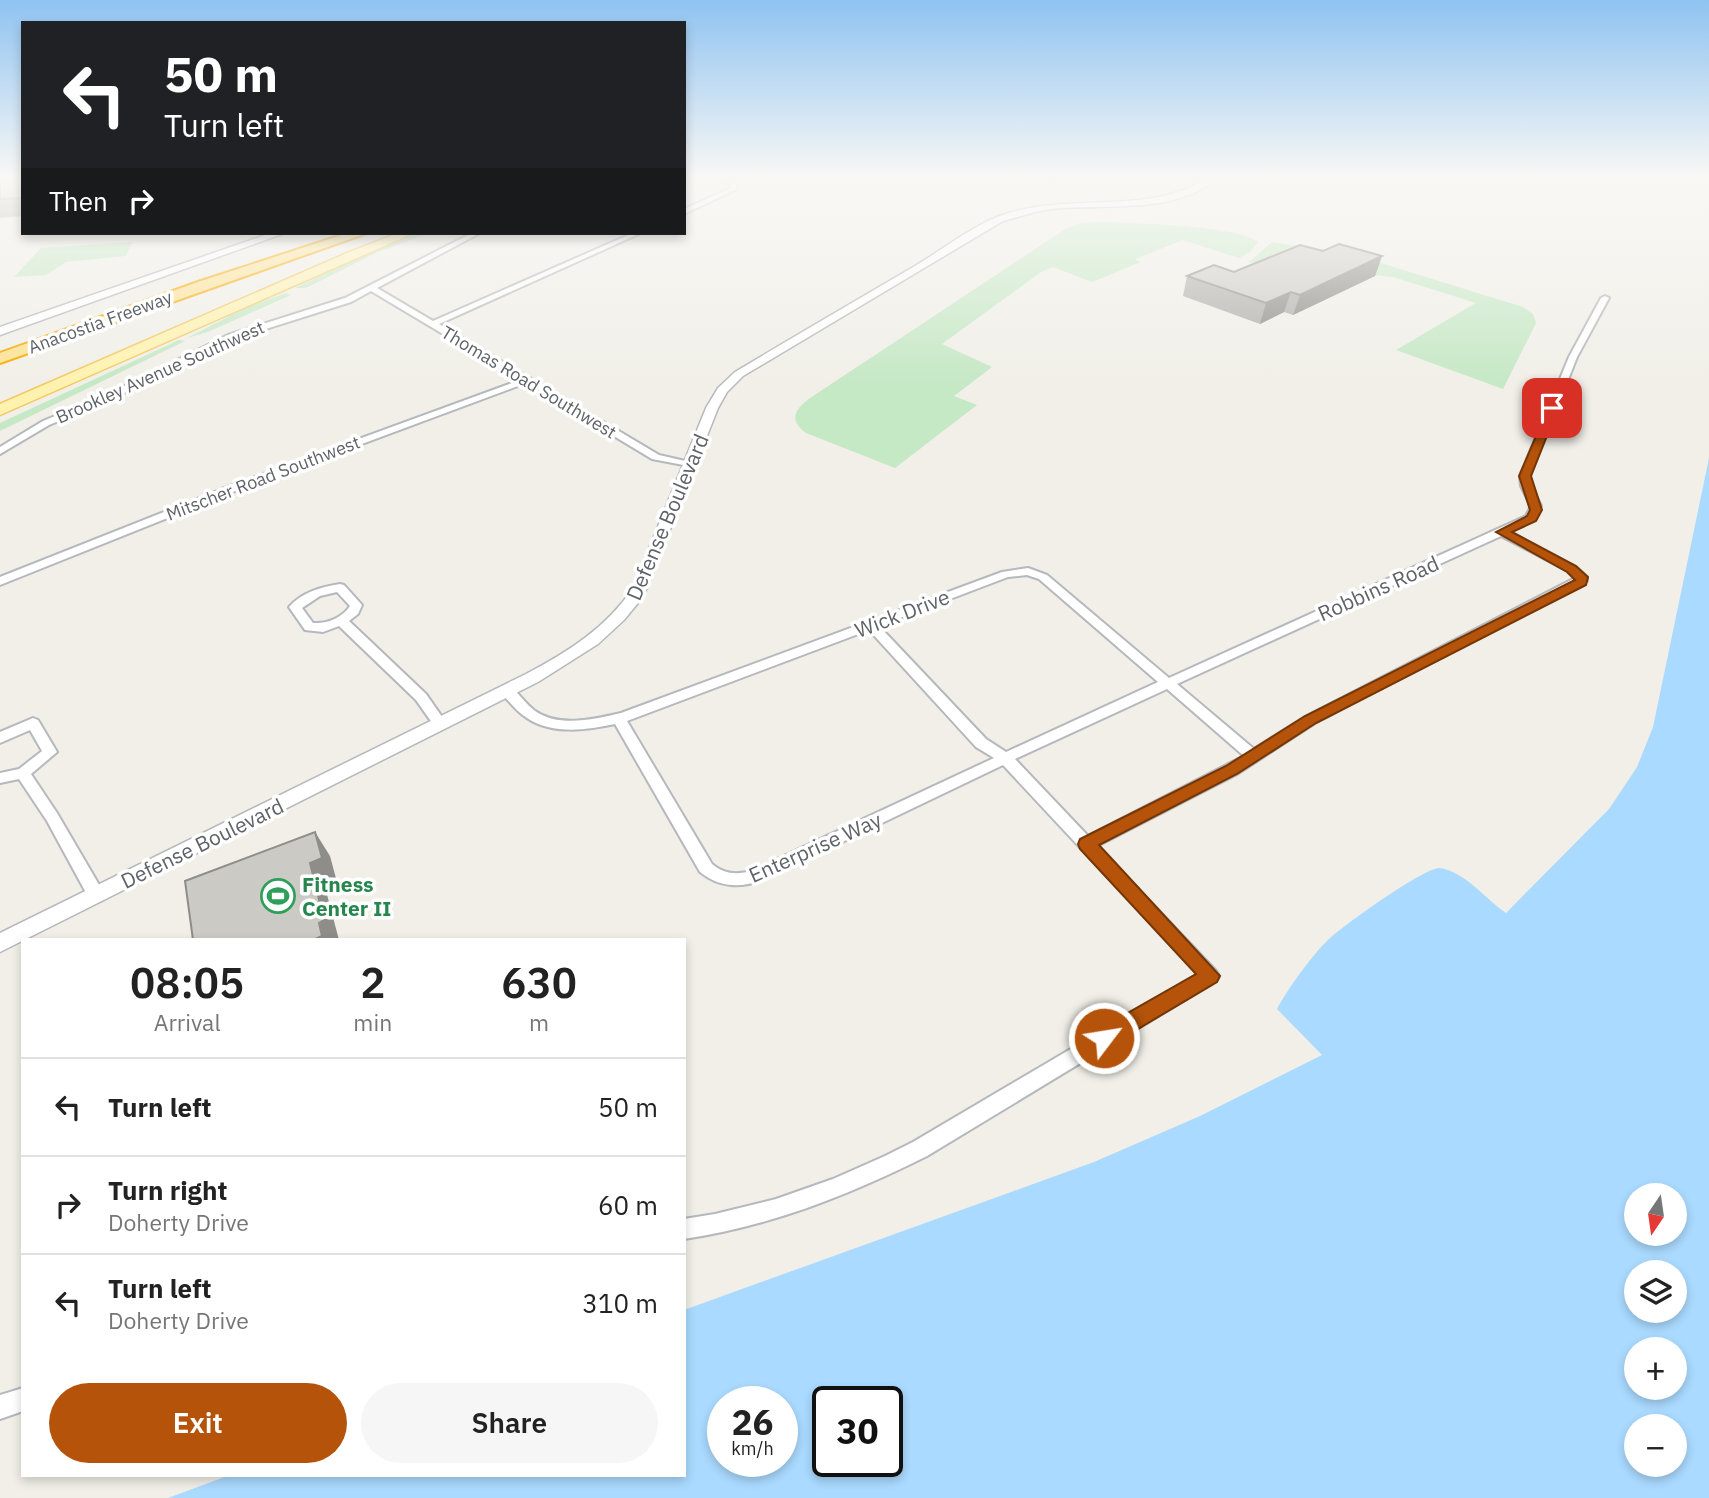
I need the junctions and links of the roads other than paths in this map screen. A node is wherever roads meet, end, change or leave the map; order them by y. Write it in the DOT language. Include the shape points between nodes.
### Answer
graph roads {
  1 [pos="240,247"];
  2 [pos="284,247"];
  3 [pos="318,247"];
  4 [pos="360,247"];
  5 [pos="375,247"];
  6 [pos="447,247"];
  7 [pos="607,247"];
  8 [pos="952,247"];
  9 [pos="372,288"];
  10 [pos="1605,298"];
  11 [pos="432,324"];
  12 [pos="0,331"];
  13 [pos="0,348"];
  14 [pos="0,358"];
  15 [pos="103,363"];
  16 [pos="527,380"];
  17 [pos="0,410"];
  18 [pos="0,451"];
  19 [pos="690,465"];
  20 [pos="1503,532"];
  21 [pos="0,581"];
  22 [pos="341,621"];
  23 [pos="871,625"];
  24 [pos="1168,683"];
  25 [pos="507,691"];
  26 [pos="619,718"];
  27 [pos="440,724"];
  28 [pos="0,738"];
  29 [pos="1253,756"];
  30 [pos="1005,758"];
  31 [pos="23,773"];
  32 [pos="0,778"];
  33 [pos="1087,844"];
  34 [pos="96,895"];
  35 [pos="0,943"];
  36 [pos="686,1230"];
  37 [pos="21,1400"];
  38 [pos="0,1406"];
  1 -- 12 [label="main road"];
  2 -- 13 [label="highway, Anacostia Freeway"];
  3 -- 14 [label="highway, Anacostia Freeway"];
  4 -- 15 [label="main road"];
  5 -- 15 [label="main road"];
  6 -- 9 [label="street, Brookley Avenue Southwest"];
  7 -- 11 [label="street"];
  8 -- 19 [label="street, Defense Boulevard" via="737,376 715,402"];
  9 -- 11 [label="street, Thomas Road Southwest"];
  9 -- 18 [label="street, Brookley Avenue Southwest" via="231,337 46,423"];
  10 -- 20 [label="street, Robbins Road" via="1573,357 1525,476 1536,510 1531,518"];
  11 -- 16 [label="street, Thomas Road Southwest"];
  15 -- 17 [label="main road"];
  16 -- 19 [label="street, Thomas Road Southwest" via="656,457"];
  16 -- 21 [label="street, Mitscher Road Southwest"];
  19 -- 25 [label="street, Defense Boulevard" via="629,608 591,643"];
  20 -- 24 [label="street, Robbins Road"];
  20 -- 29 [label="street" via="1583,579 1310,720"];
  22 -- 27 [label="street" via="421,697"];
  23 -- 24 [label="street, Wick Drive" via="1006,574 1028,571 1043,577"];
  23 -- 26 [label="street, Wick Drive"];
  23 -- 30 [label="street" via="981,744"];
  24 -- 29 [label="street, Wick Drive"];
  24 -- 30 [label="street, Robbins Road"];
  25 -- 26 [label="street, Wick Drive" via="532,716 548,722"];
  25 -- 27 [label="street, Defense Boulevard"];
  26 -- 30 [label="street, Enterprise Way" via="706,868 730,880 757,876"];
  27 -- 34 [label="street, Defense Boulevard"];
  28 -- 31 [label="street" via="33,723 50,752"];
  29 -- 33 [label="street"];
  30 -- 33 [label="street"];
  31 -- 32 [label="street"];
  31 -- 34 [label="street"];
  33 -- 36 [label="street" via="1210,976 932,1142 870,1174 775,1212"];
  34 -- 35 [label="street, Defense Boulevard"];
  37 -- 38 [label="street"];
}
